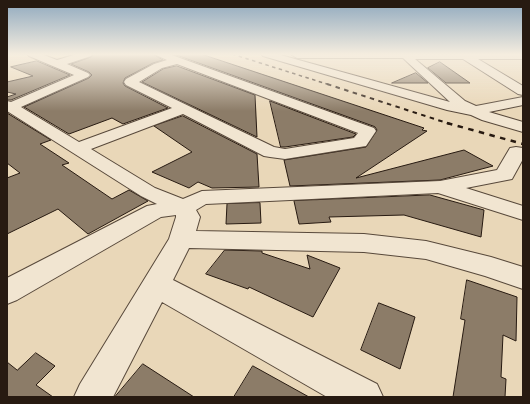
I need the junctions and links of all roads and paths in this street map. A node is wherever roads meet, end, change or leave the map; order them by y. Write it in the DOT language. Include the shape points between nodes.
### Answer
graph roads {
  1 [pos="79,73"];
  2 [pos="146,73"];
  3 [pos="209,73"];
  4 [pos="332,73"];
  5 [pos="358,73"];
  6 [pos="425,73"];
  7 [pos="493,73"];
  8 [pos="364,82"];
  9 [pos="523,91"];
  10 [pos="523,101"];
  11 [pos="8,106"];
  12 [pos="183,109"];
  13 [pos="474,111"];
  14 [pos="523,127"];
  15 [pos="78,148"];
  16 [pos="523,154"];
  17 [pos="439,187"];
  18 [pos="184,207"];
  19 [pos="523,213"];
  20 [pos="181,239"];
  21 [pos="523,278"];
  22 [pos="156,285"];
  23 [pos="7,292"];
  24 [pos="93,397"];
  25 [pos="364,397"];
  1 -- 11 [label="street" via="84,75"];
  2 -- 12 [label="street" via="130,82"];
  3 -- 12 [label="street" via="368,131 360,142 285,154 270,152"];
  4 -- 8 [label="street"];
  5 -- 8 [label="street"];
  6 -- 13 [label="street" via="460,104"];
  7 -- 9 [label="street"];
  8 -- 13 [label="street"];
  10 -- 13 [label="street"];
  11 -- 15 [label="street"];
  12 -- 15 [label="street"];
  13 -- 14 [label="street"];
  15 -- 18 [label="street" via="148,192"];
  16 -- 17 [label="street" via="516,152 506,175"];
  17 -- 18 [label="street" via="202,198"];
  17 -- 19 [label="street"];
  18 -- 20 [label="street" via="188,217"];
  18 -- 23 [label="street" via="155,211"];
  20 -- 21 [label="street" via="364,243 426,250"];
  20 -- 22 [label="street"];
  22 -- 24 [label="street"];
  22 -- 25 [label="street"];
}
